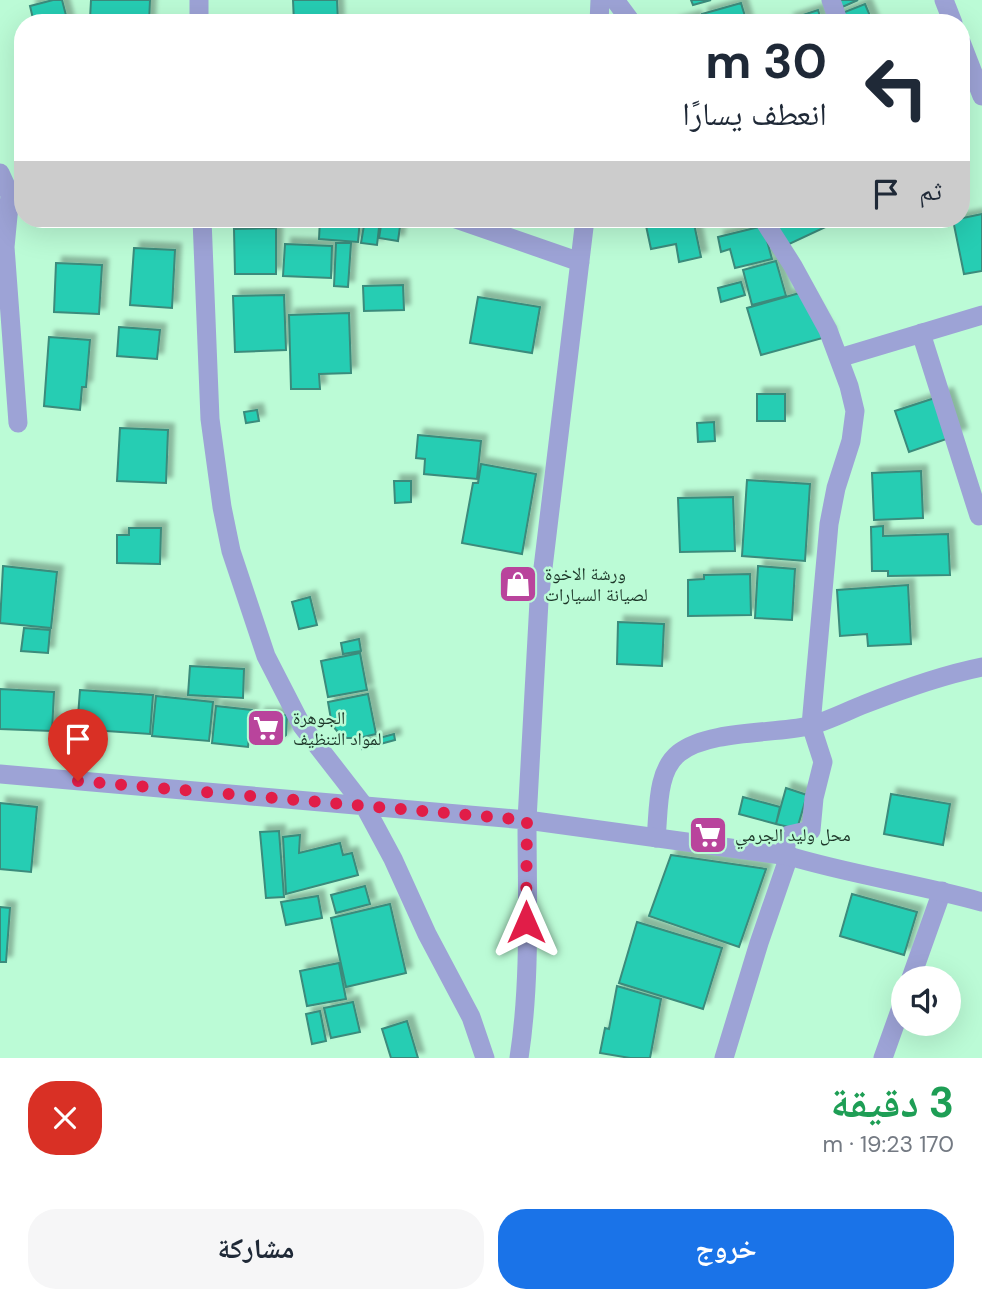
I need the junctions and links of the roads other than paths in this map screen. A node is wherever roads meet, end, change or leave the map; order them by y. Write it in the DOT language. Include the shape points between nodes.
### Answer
graph roads {
  1 [pos="970,65"];
  2 [pos="982,96"];
  3 [pos="0,173"];
  4 [pos="5,195"];
  5 [pos="202,228"];
  6 [pos="482,228"];
  7 [pos="584,228"];
  8 [pos="768,228"];
  9 [pos="580,262"];
  10 [pos="982,315"];
  11 [pos="921,333"];
  12 [pos="839,359"];
  13 [pos="18,423"];
  14 [pos="979,516"];
  15 [pos="982,667"];
  16 [pos="811,725"];
  17 [pos="0,774"];
  18 [pos="365,807"];
  19 [pos="527,820"];
  20 [pos="656,838"];
  21 [pos="789,856"];
  22 [pos="942,891"];
  23 [pos="982,902"];
  24 [pos="915,966"];
  25 [pos="891,1036"];
  26 [pos="485,1058"];
  27 [pos="519,1058"];
  28 [pos="724,1058"];
  29 [pos="883,1058"];
  1 -- 2 [label="street"];
  3 -- 4 [label="street"];
  4 -- 13 [label="street"];
  5 -- 18 [label="street" via="210,419 231,551 266,656 302,726"];
  6 -- 9 [label="street"];
  7 -- 9 [label="street"];
  8 -- 12 [label="street" via="828,330"];
  9 -- 19 [label="street" via="539,601"];
  10 -- 11 [label="street"];
  11 -- 12 [label="street"];
  11 -- 14 [label="street"];
  12 -- 16 [label="street" via="853,400 854,425 830,524"];
  15 -- 16 [label="street" via="955,672"];
  16 -- 20 [label="street" via="709,739 677,754 665,771"];
  16 -- 21 [label="street" via="823,762 811,830 789,835 785,848"];
  17 -- 18 [label="street"];
  18 -- 19 [label="street"];
  18 -- 26 [label="street" via="471,1017"];
  19 -- 20 [label="street"];
  19 -- 27 [label="street"];
  20 -- 21 [label="street"];
  21 -- 22 [label="street"];
  21 -- 28 [label="street"];
  22 -- 23 [label="street"];
  22 -- 24 [label="street"];
  25 -- 29 [label="street"];
}
